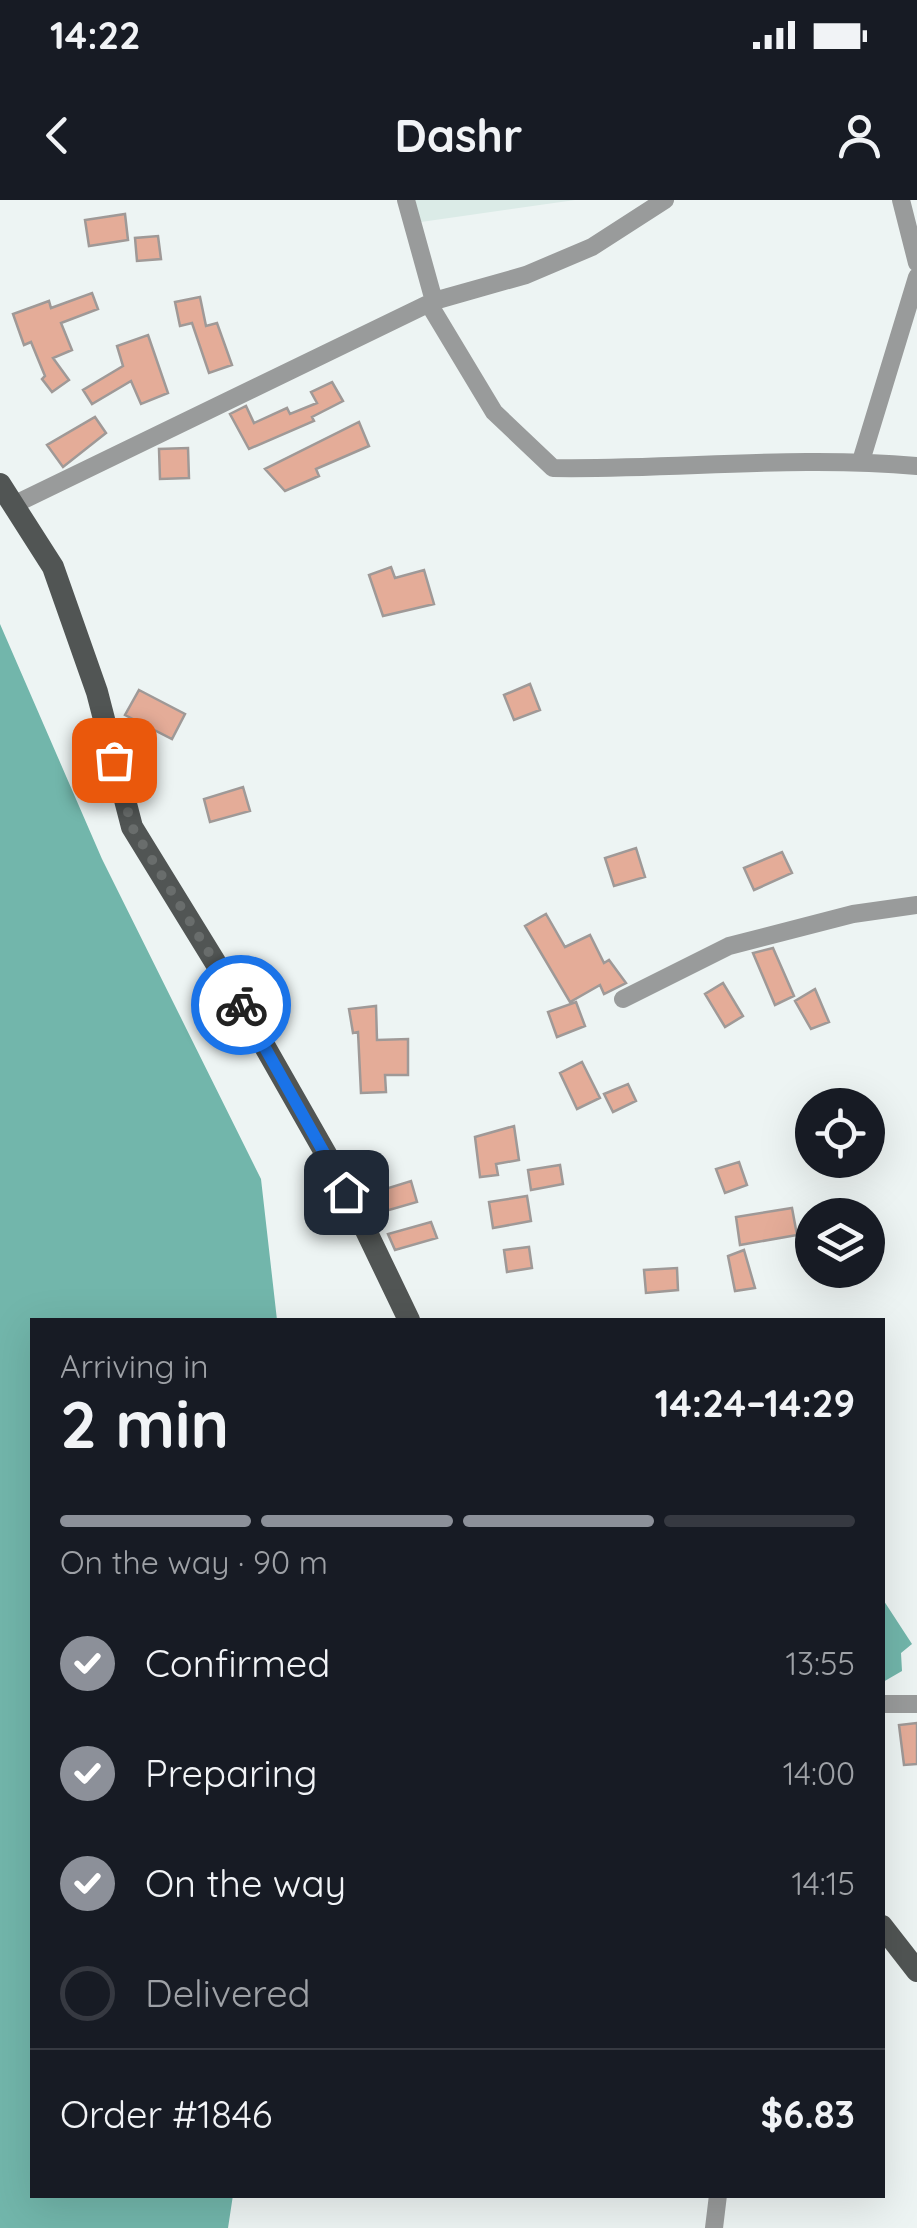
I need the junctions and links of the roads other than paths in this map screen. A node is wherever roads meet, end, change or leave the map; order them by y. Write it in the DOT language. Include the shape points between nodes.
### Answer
graph roads {
  1 [pos="406,200"];
  2 [pos="665,200"];
  3 [pos="901,200"];
  4 [pos="917,263"];
  5 [pos="917,277"];
  6 [pos="431,302"];
  7 [pos="860,461"];
  8 [pos="917,466"];
  9 [pos="6,494"];
  10 [pos="917,904"];
  11 [pos="623,998"];
  12 [pos="407,1318"];
  13 [pos="885,1704"];
  14 [pos="917,1704"];
  15 [pos="885,1930"];
  16 [pos="917,1970"];
  17 [pos="718,2198"];
  18 [pos="714,2228"];
  1 -- 6 [label="street"];
  2 -- 6 [label="street" via="592,247 526,275"];
  3 -- 4 [label="street"];
  5 -- 7 [label="street"];
  6 -- 7 [label="street" via="494,412 554,468"];
  6 -- 9 [label="street"];
  7 -- 8 [label="street"];
  9 -- 12 [label="main road" via="54,567 97,692 132,827 337,1175"];
  10 -- 11 [label="street" via="729,946"];
  13 -- 14 [label="street"];
  15 -- 16 [label="main road"];
  17 -- 18 [label="street"];
}
